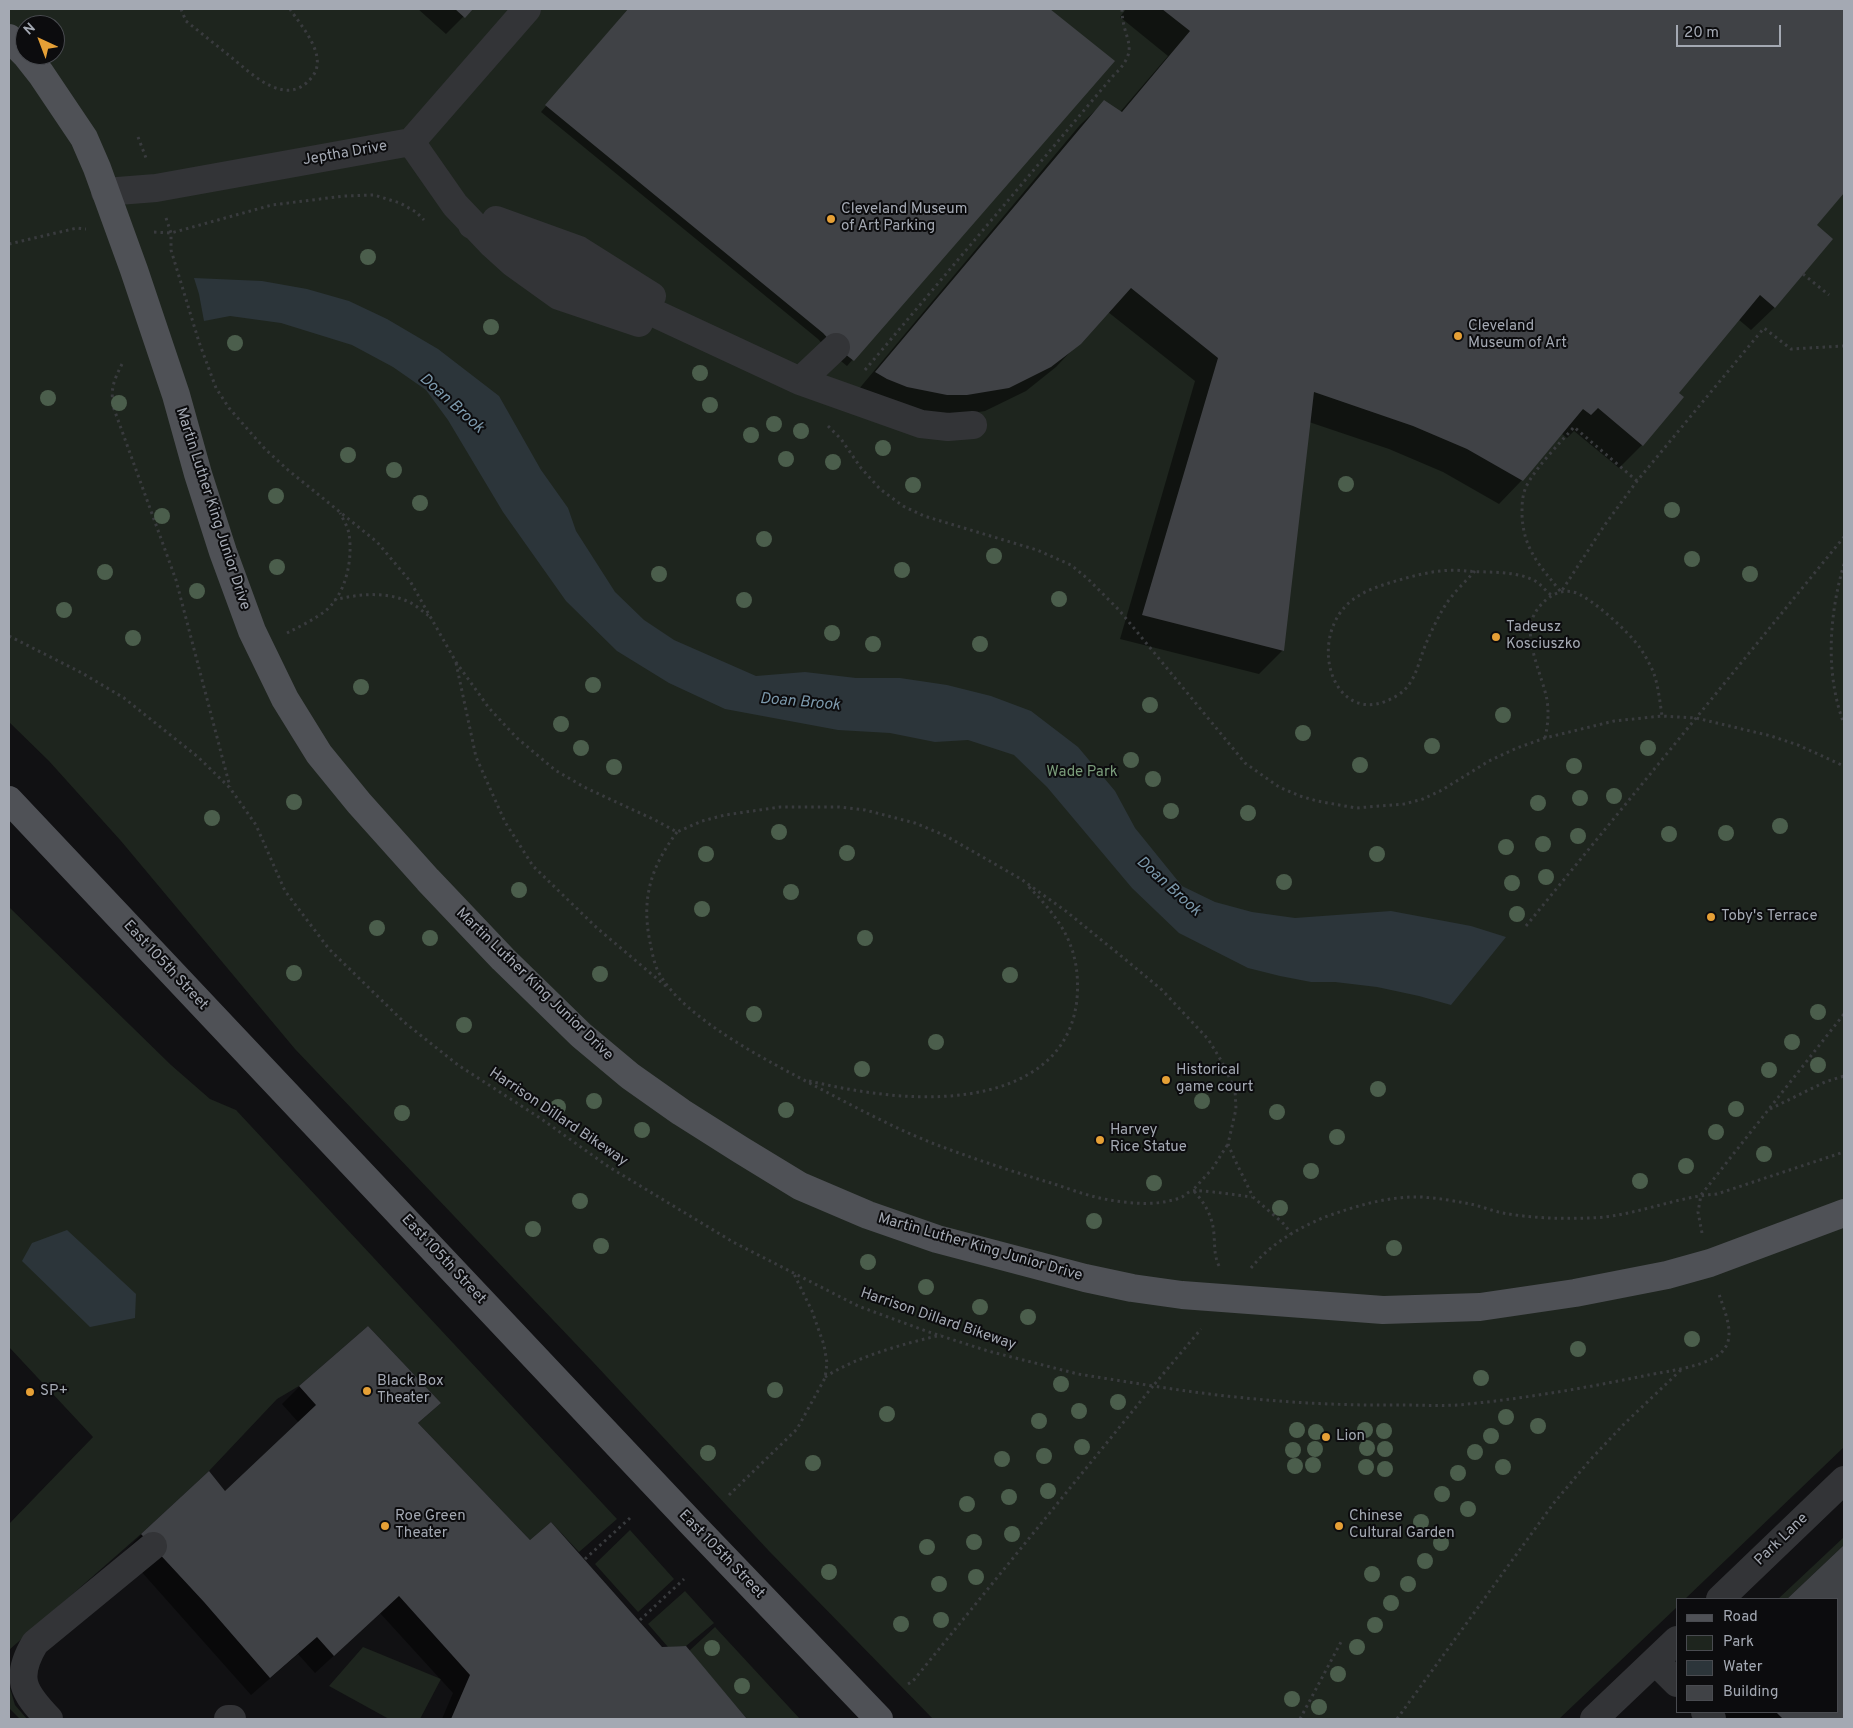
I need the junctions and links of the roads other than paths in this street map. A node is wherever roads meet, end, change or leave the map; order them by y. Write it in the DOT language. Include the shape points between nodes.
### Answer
graph roads {
  1 [pos="528,9"];
  2 [pos="34,65"];
  3 [pos="411,142"];
  4 [pos="105,192"];
  5 [pos="463,215"];
  6 [pos="836,347"];
  7 [pos="755,360"];
  8 [pos="800,381"];
  9 [pos="973,425"];
  10 [pos="9,800"];
  11 [pos="1844,1213"];
  12 [pos="1844,1480"];
  13 [pos="153,1546"];
  14 [pos="1721,1598"];
  15 [pos="1676,1641"];
  16 [pos="1655,1661"];
  17 [pos="1676,1682"];
  18 [pos="49,1719"];
  19 [pos="228,1719"];
  20 [pos="232,1719"];
  21 [pos="879,1719"];
  22 [pos="1594,1719"];
  1 -- 3 [label="street"];
  2 -- 4 [label="main road, Martin Luther King Junior Drive" via="84,138"];
  3 -- 4 [label="street, Jeptha Drive" via="156,188"];
  3 -- 5 [label="street"];
  4 -- 11 [label="main road, Martin Luther King Junior Drive" via="176,395 223,552 260,648 285,700 319,754 428,880 581,1035 630,1076 681,1112 800,1186 868,1215 937,1239 1085,1278 1141,1289 1225,1299 1383,1310 1490,1305 1667,1275 1710,1263"];
  5 -- 7 [label="street" via="579,250"];
  5 -- 7 [label="street" via="513,263 559,296"];
  6 -- 8 [label="street"];
  7 -- 8 [label="street"];
  8 -- 9 [label="street" via="921,424"];
  10 -- 21 [label="main road, East 105th Street"];
  12 -- 14 [label="street, Park Lane"];
  13 -- 18 [label="street" via="35,1643 23,1671 24,1687"];
  15 -- 16 [label="street"];
  16 -- 17 [label="street"];
  16 -- 22 [label="street"];
  19 -- 20 [label="street"];
}
